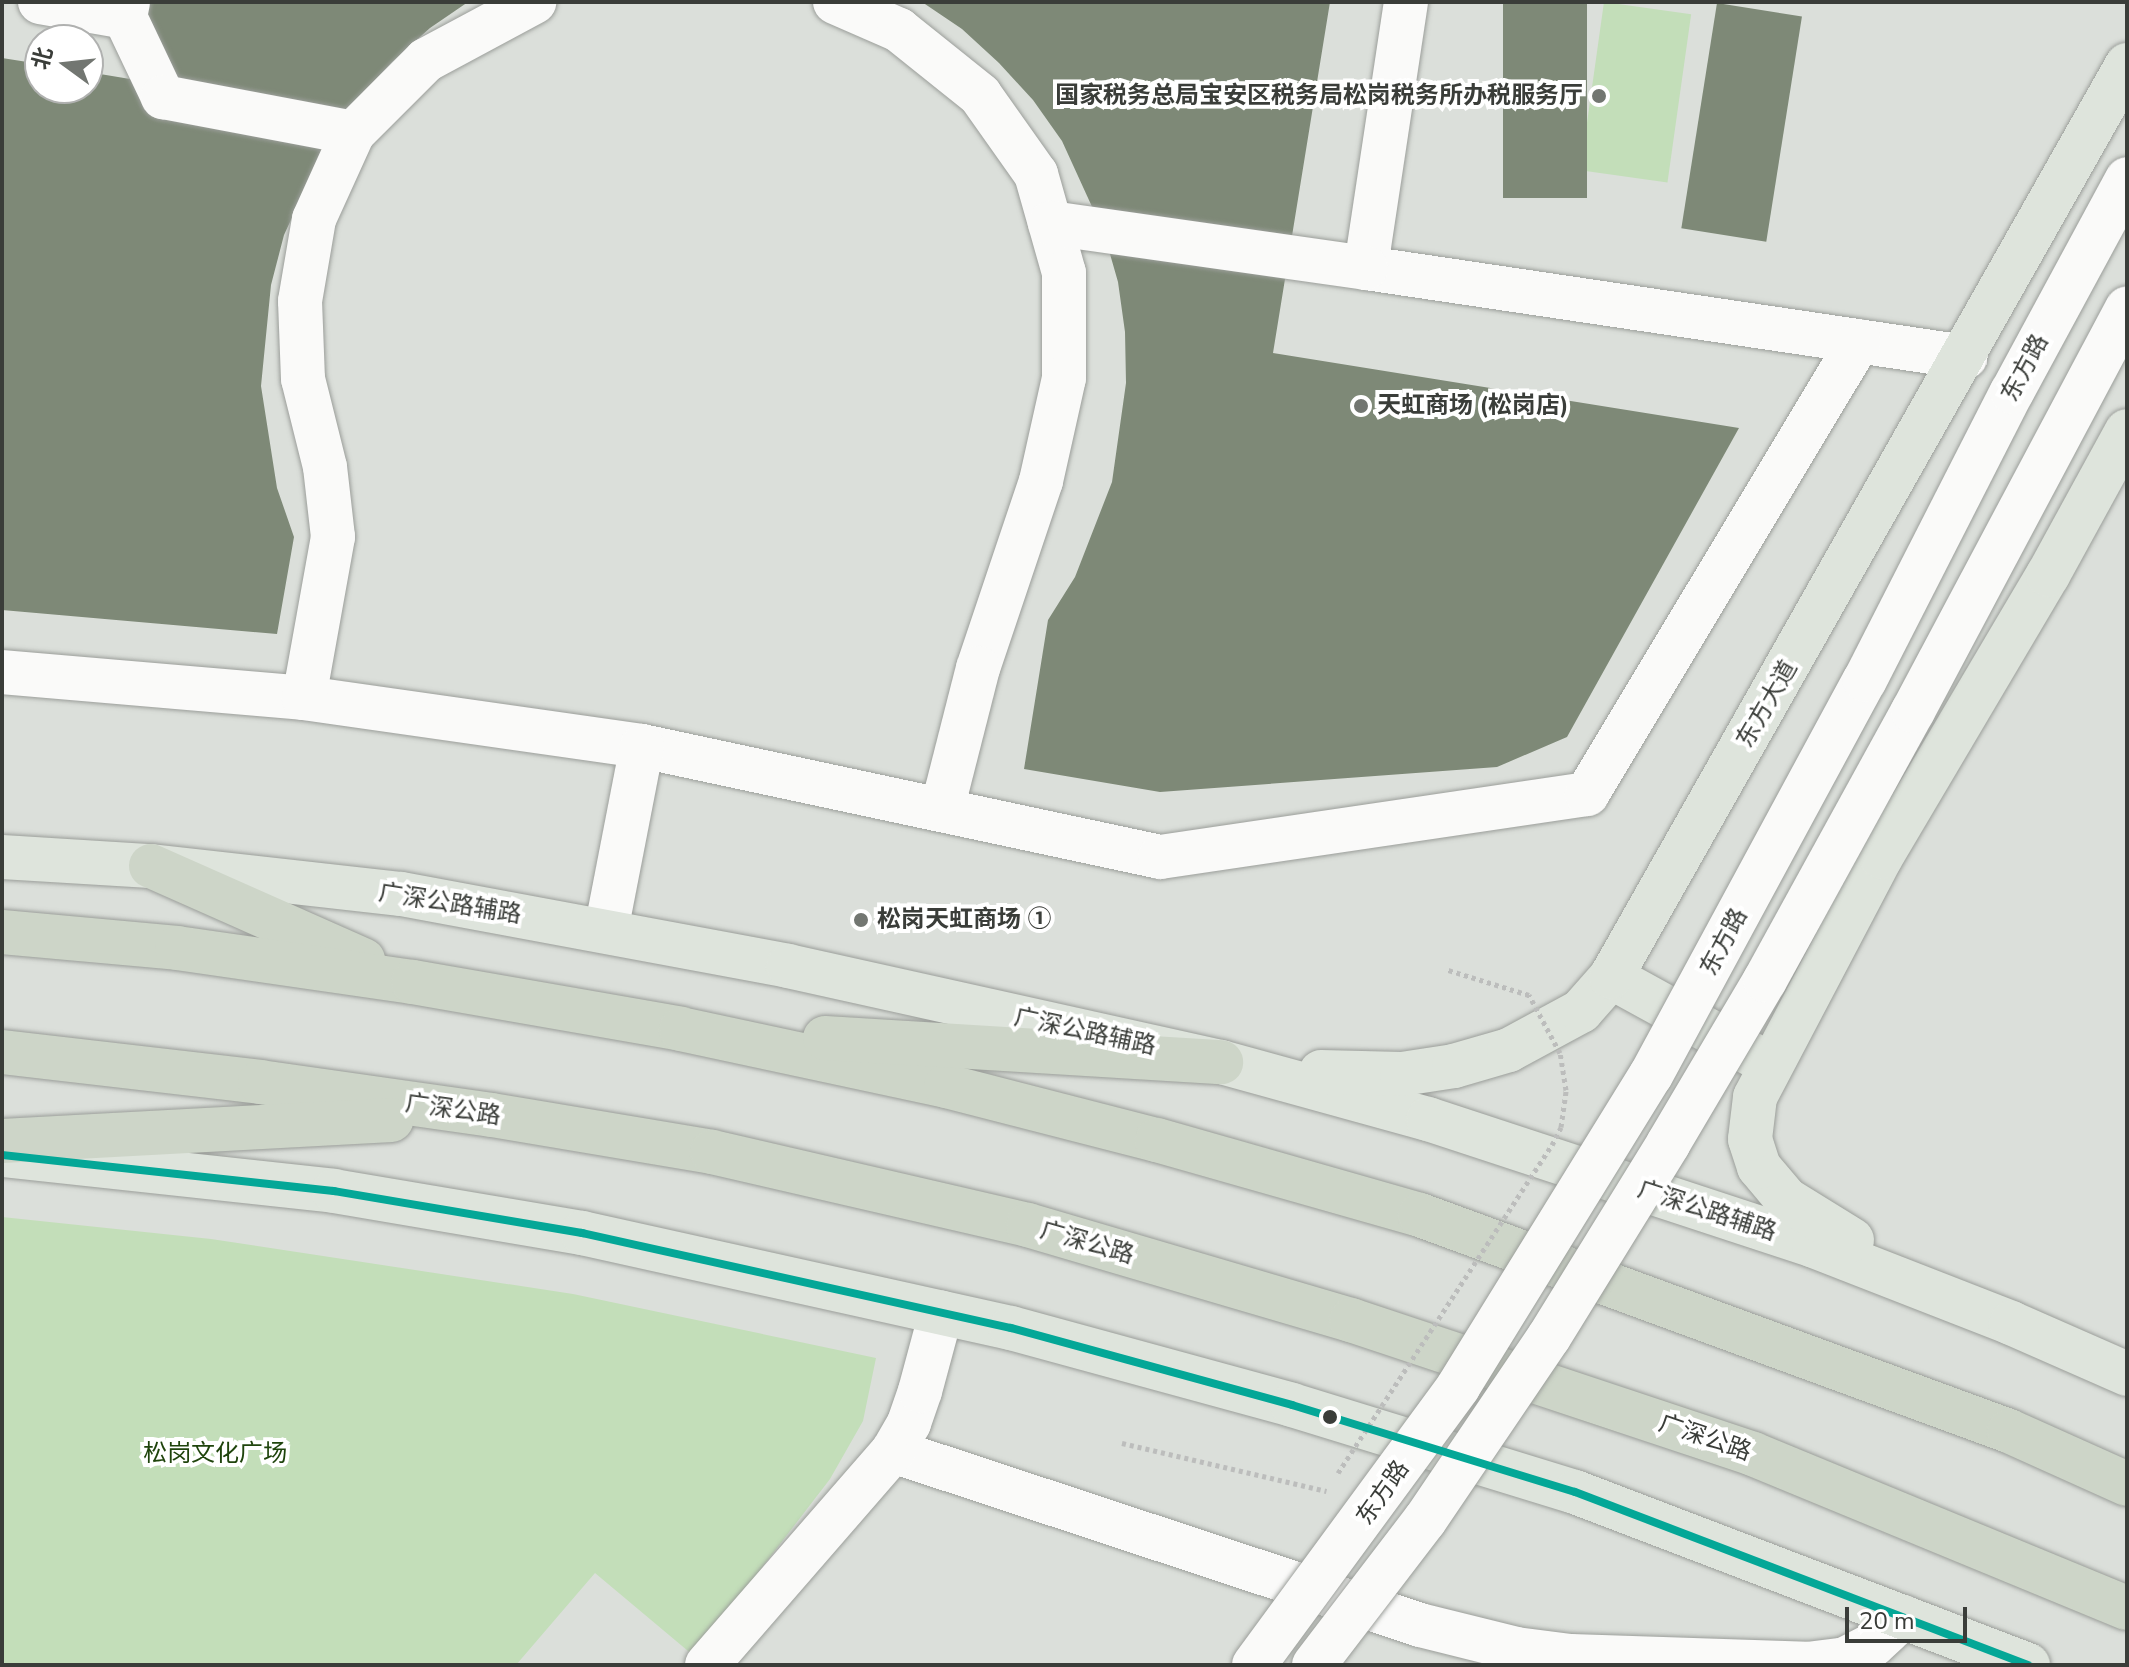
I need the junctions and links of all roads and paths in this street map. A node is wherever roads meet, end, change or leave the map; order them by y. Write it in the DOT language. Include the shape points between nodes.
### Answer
graph roads {
  1 [pos="40,2"];
  2 [pos="534,2"];
  3 [pos="835,2"];
  4 [pos="1406,2"];
  5 [pos="127,9"];
  6 [pos="2127,65"];
  7 [pos="353,133"];
  8 [pos="2127,179"];
  9 [pos="1050,223"];
  10 [pos="1366,268"];
  11 [pos="2127,308"];
  12 [pos="1859,341"];
  13 [pos="1965,357"];
  14 [pos="2127,431"];
  15 [pos="2,672"];
  16 [pos="304,698"];
  17 [pos="642,746"];
  18 [pos="942,809"];
  19 [pos="2,857"];
  20 [pos="151,866"];
  21 [pos="606,931"];
  22 [pos="2,932"];
  23 [pos="1448,970"];
  24 [pos="1611,977"];
  25 [pos="413,982"];
  26 [pos="681,1029"];
  27 [pos="2,1052"];
  28 [pos="1221,1062"];
  29 [pos="1769,1065"];
  30 [pos="492,1115"];
  31 [pos="2,1141"];
  32 [pos="2,1155"];
  33 [pos="941,1313"];
  34 [pos="2011,1323"];
  35 [pos="2127,1374"];
  36 [pos="1122,1443"];
  37 [pos="893,1451"];
  38 [pos="2127,1484"];
  39 [pos="1360,1605"];
  40 [pos="2127,1608"];
  41 [pos="1903,1617"];
  42 [pos="707,1665"];
  43 [pos="1254,1665"];
  44 [pos="1314,1665"];
  45 [pos="2028,1665"];
  1 -- 5 [label="street"];
  2 -- 7 [label="street" via="426,60"];
  3 -- 9 [label="street" via="899,30 980,95 1036,174"];
  4 -- 10 [label="street"];
  5 -- 7 [label="street" via="163,97"];
  6 -- 13 [label="main road, 东方大道"];
  7 -- 16 [label="street" via="314,219 300,301 303,379 325,467 333,537"];
  8 -- 43 [label="street, 东方路, bridge" via="1858,694 1651,1075 1458,1387"];
  9 -- 10 [label="street"];
  9 -- 18 [label="street" via="1064,273 1064,378 1041,481 978,668"];
  10 -- 12 [label="street"];
  11 -- 39 [label="street, 东方路, bridge" via="1765,980 1549,1337 1425,1520"];
  12 -- 13 [label="street"];
  12 -- 18 [label="street" via="1587,794 1160,857"];
  13 -- 24 [label="main road, 东方大道"];
  14 -- 29 [label="main road" via="1881,857"];
  15 -- 16 [label="street"];
  16 -- 17 [label="street"];
  17 -- 18 [label="street"];
  17 -- 21 [label="street"];
  19 -- 20 [label="main road, 广深公路辅路"];
  20 -- 21 [label="main road, 广深公路辅路" via="401,894"];
  20 -- 25 [label="highway"];
  21 -- 28 [label="main road, 广深公路辅路"];
  22 -- 25 [label="highway" via="177,948"];
  23 -- 36 [label="path, bridge" via="1529,995 1560,1053 1566,1090 1561,1127 1324,1494"];
  24 -- 28 [label="main road, 东方大道" via="1581,1011 1509,1050 1454,1066 1348,1075"];
  24 -- 29 [label="main road"];
  25 -- 26 [label="highway"];
  26 -- 28 [label="highway"];
  26 -- 38 [label="highway" via="976,1094 1420,1215 2009,1431"];
  27 -- 30 [label="highway, 广深公路"];
  28 -- 34 [label="main road, 广深公路辅路" via="1428,1119 1814,1246"];
  29 -- 34 [label="main road" via="1755,1097 1750,1139 1759,1167 1786,1199 1842,1235"];
  30 -- 31 [label="highway"];
  30 -- 40 [label="highway, 广深公路" via="712,1152 1028,1225 1351,1320 1753,1454"];
  32 -- 33 [label="main road" via="334,1191 582,1233"];
  33 -- 37 [label="street" via="909,1423"];
  33 -- 41 [label="main road" via="1292,1405 1575,1492"];
  34 -- 35 [label="main road, 广深公路辅路"];
  37 -- 39 [label="street"];
  37 -- 42 [label="street"];
  39 -- 41 [label="street" via="1516,1649 1571,1656 1807,1664 1845,1659 1873,1645"];
  39 -- 44 [label="street, 东方路, bridge"];
  41 -- 45 [label="main road"];
}
